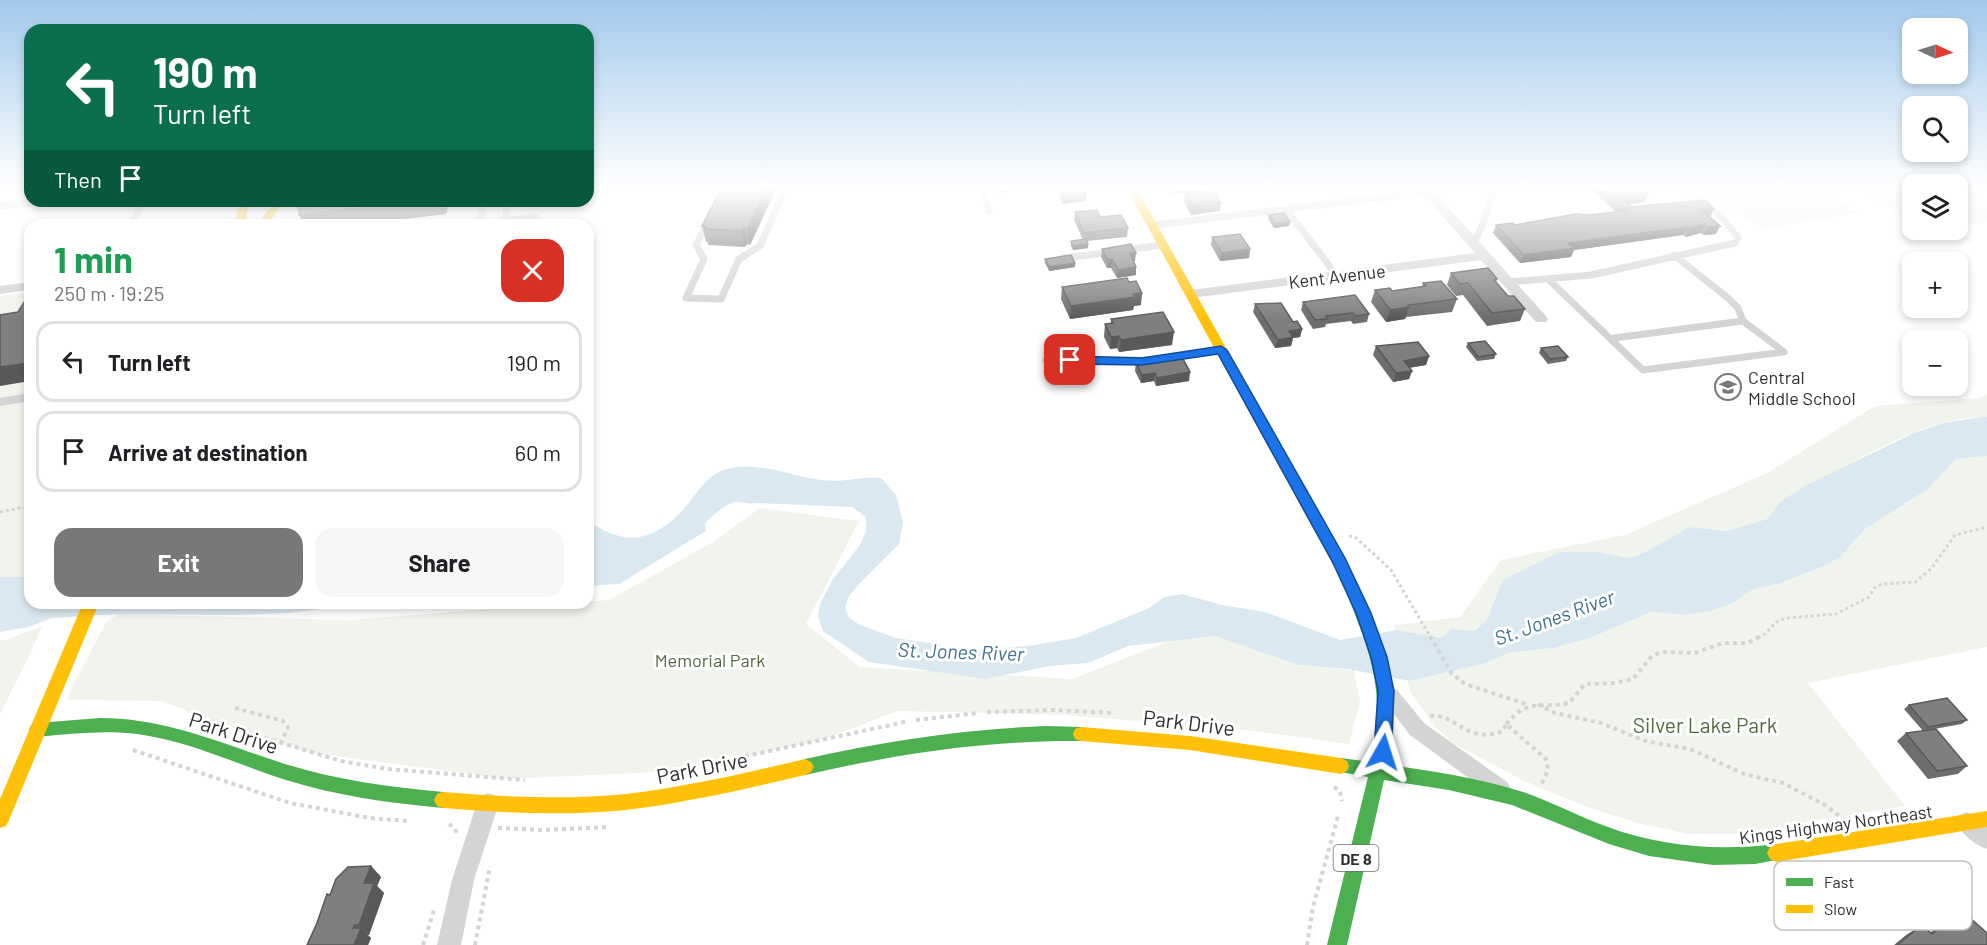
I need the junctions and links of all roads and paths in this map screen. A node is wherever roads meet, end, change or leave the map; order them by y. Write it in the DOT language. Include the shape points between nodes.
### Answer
graph roads {
  1 [pos="703,231"];
  2 [pos="767,231"];
  3 [pos="1155,231"];
  4 [pos="1303,231"];
  5 [pos="1461,231"];
  6 [pos="1479,231"];
  7 [pos="1734,231"];
  8 [pos="1163,245"];
  9 [pos="1473,245"];
  10 [pos="1674,255"];
  11 [pos="1484,256"];
  12 [pos="1055,259"];
  13 [pos="1337,276"];
  14 [pos="1549,280"];
  15 [pos="1508,282"];
  16 [pos="24,287"];
  17 [pos="0,290"];
  18 [pos="1191,294"];
  19 [pos="1541,319"];
  20 [pos="1743,321"];
  21 [pos="1614,338"];
  22 [pos="1221,350"];
  23 [pos="1046,360"];
  24 [pos="24,398"];
  25 [pos="0,402"];
  26 [pos="24,507"];
  27 [pos="0,512"];
  28 [pos="1987,527"];
  29 [pos="1341,533"];
  30 [pos="88,609"];
  31 [pos="1386,691"];
  32 [pos="1536,703"];
  33 [pos="1526,704"];
  34 [pos="235,708"];
  35 [pos="1123,714"];
  36 [pos="199,718"];
  37 [pos="1423,719"];
  38 [pos="1506,724"];
  39 [pos="38,730"];
  40 [pos="280,743"];
  41 [pos="128,749"];
  42 [pos="727,761"];
  43 [pos="1378,771"];
  44 [pos="536,780"];
  45 [pos="1330,785"];
  46 [pos="1539,791"];
  47 [pos="1514,797"];
  48 [pos="488,803"];
  49 [pos="0,820"];
  50 [pos="1977,821"];
  51 [pos="416,822"];
  52 [pos="440,824"];
  53 [pos="616,826"];
  54 [pos="1987,839"];
  55 [pos="497,840"];
  56 [pos="1860,840"];
  57 [pos="453,846"];
  58 [pos="491,862"];
  59 [pos="437,901"];
  60 [pos="423,945"];
  61 [pos="449,945"];
  62 [pos="475,945"];
  63 [pos="1307,945"];
  64 [pos="1337,945"];
  1 -- 2 [label="lane" via="696,244 704,259 686,298 721,299 739,259 760,246"];
  3 -- 8 [label="main road, DE 8"];
  4 -- 13 [label="lane"];
  5 -- 9 [label="street"];
  6 -- 9 [label="lane"];
  7 -- 10 [label="lane" via="1738,238 1730,245"];
  8 -- 12 [label="lane"];
  8 -- 18 [label="main road, DE 8"];
  9 -- 11 [label="street"];
  10 -- 14 [label="lane"];
  10 -- 20 [label="lane" via="1728,298"];
  11 -- 13 [label="street, Kent Avenue"];
  11 -- 15 [label="street"];
  13 -- 18 [label="street, Kent Avenue"];
  14 -- 15 [label="lane"];
  14 -- 21 [label="lane" via="1596,326"];
  15 -- 19 [label="street"];
  16 -- 17 [label="street"];
  18 -- 22 [label="main road, DE 8"];
  20 -- 21 [label="lane"];
  20 -- 21 [label="lane" via="1784,352 1643,370"];
  22 -- 23 [label="lane" via="1142,362"];
  22 -- 31 [label="main road, DE 8" via="1340,562 1364,613"];
  24 -- 25 [label="lane"];
  26 -- 27 [label="path"];
  28 -- 32 [label="path" via="1955,535 1931,569 1915,582 1882,584 1869,597 1836,614 1786,618 1748,643 1723,643 1695,653 1661,652 1652,656 1633,679 1585,684 1565,704"];
  29 -- 33 [label="path" via="1354,537 1391,570 1452,674 1465,684"];
  30 -- 39 [label="main road"];
  31 -- 43 [label="main road, DE 8" via="1386,723"];
  31 -- 47 [label="street" via="1417,729"];
  32 -- 33 [label="path"];
  32 -- 56 [label="path" via="1645,741 1690,749 1744,774 1783,783 1844,818"];
  33 -- 38 [label="path"];
  34 -- 40 [label="path" via="283,721 288,727"];
  35 -- 42 [label="path" via="1027,710 932,717"];
  36 -- 40 [label="path"];
  37 -- 38 [label="path" via="1438,715 1465,731 1486,736 1503,731"];
  38 -- 46 [label="path" via="1546,759 1548,770"];
  39 -- 48 [label="main road, Park Drive" via="108,725 153,729 325,783"];
  39 -- 49 [label="main road"];
  40 -- 44 [label="path" via="340,761 388,769"];
  41 -- 51 [label="path" via="290,803"];
  43 -- 47 [label="main road, Kings Highway Northeast"];
  43 -- 48 [label="main road, Park Drive" via="1141,737 1028,732 912,744 652,799 550,805"];
  43 -- 64 [label="main road, DE 8"];
  45 -- 63 [label="path" via="1342,797"];
  47 -- 56 [label="main road, Kings Highway Northeast" via="1618,840 1696,855 1735,857"];
  48 -- 61 [label="street"];
  50 -- 54 [label="street"];
  50 -- 56 [label="main road, Kings Highway Northeast"];
  52 -- 57 [label="path" via="455,829"];
  53 -- 55 [label="path" via="500,828"];
  58 -- 62 [label="path"];
  59 -- 60 [label="path"];
}
